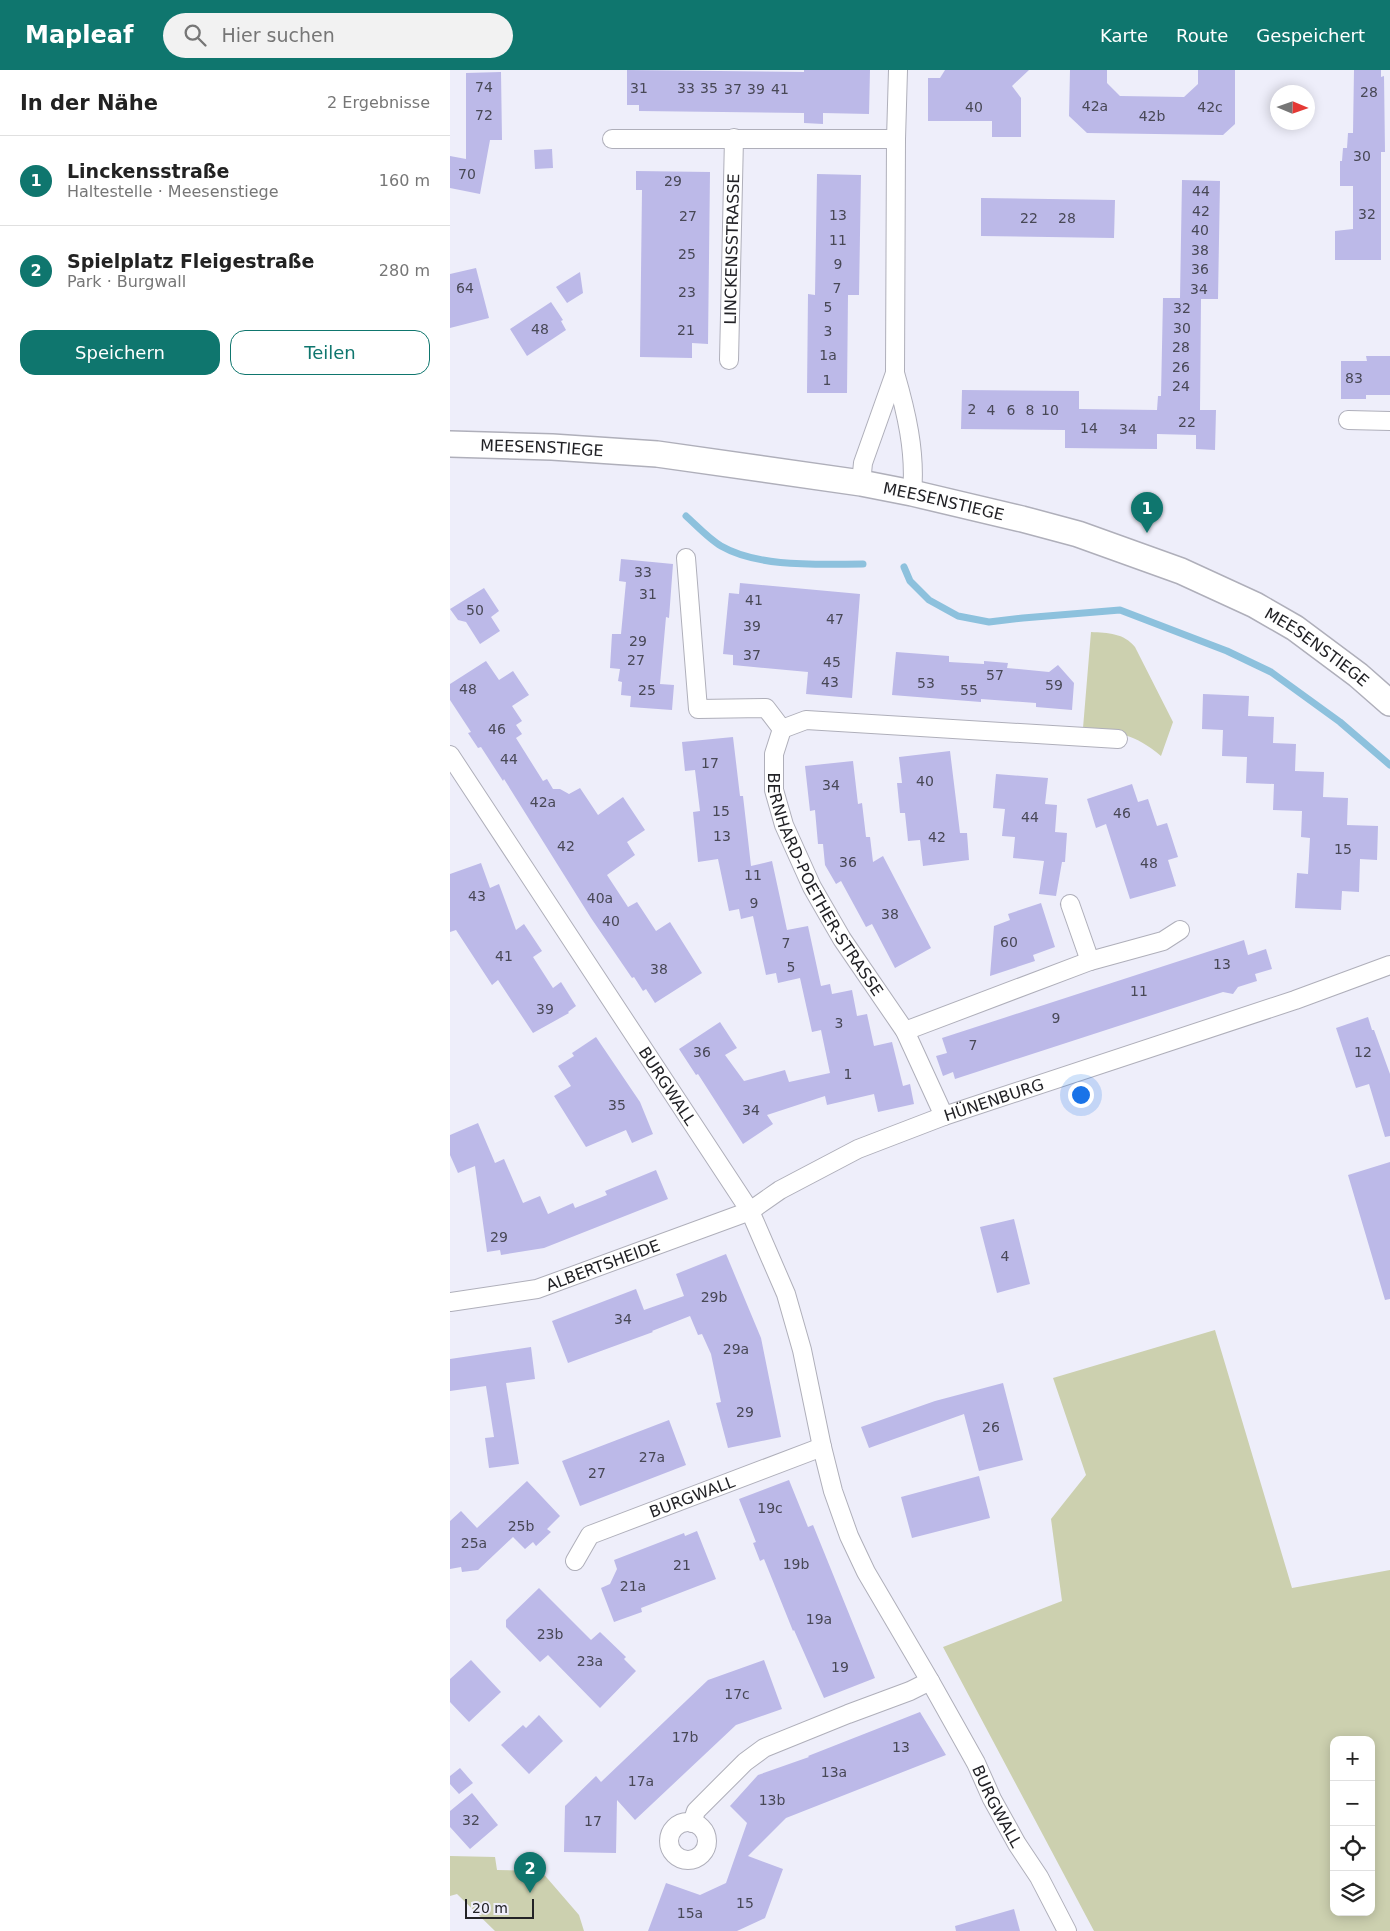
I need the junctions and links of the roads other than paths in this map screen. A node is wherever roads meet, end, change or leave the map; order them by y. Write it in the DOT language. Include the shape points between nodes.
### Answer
graph roads {
  1 [pos="898,70"];
  2 [pos="734,138"];
  3 [pos="612,139"];
  4 [pos="896,139"];
  5 [pos="729,360"];
  6 [pos="895,373"];
  7 [pos="1348,420"];
  8 [pos="1390,421"];
  9 [pos="450,444"];
  10 [pos="861,483"];
  11 [pos="912,492"];
  12 [pos="686,558"];
  13 [pos="1390,703"];
  14 [pos="782,729"];
  15 [pos="1118,739"];
  16 [pos="450,756"];
  17 [pos="1070,904"];
  18 [pos="1180,930"];
  19 [pos="1090,961"];
  20 [pos="1390,965"];
  21 [pos="905,1031"];
  22 [pos="944,1116"];
  23 [pos="750,1211"];
  24 [pos="450,1302"];
  25 [pos="822,1447"];
  26 [pos="575,1561"];
  27 [pos="930,1681"];
  28 [pos="692,1823"];
  29 [pos="1067,1931"];
  1 -- 4 [label="street"];
  2 -- 3 [label="street"];
  2 -- 4 [label="street"];
  2 -- 5 [label="street, LINCKENSSTRASSE"];
  4 -- 6 [label="street"];
  6 -- 10 [label="street" via="863,463"];
  6 -- 11 [label="street" via="914,472"];
  7 -- 8 [label="street"];
  9 -- 10 [label="street, MEESENSTIEGE" via="658,454"];
  10 -- 11 [label="street, MEESENSTIEGE"];
  11 -- 13 [label="street, MEESENSTIEGE" via="1078,534 1181,571 1255,605 1295,628"];
  12 -- 14 [label="street" via="698,709 766,708"];
  14 -- 15 [label="street" via="806,720"];
  14 -- 21 [label="street, BERNHARD-POETHER-STRASSE" via="774,754 774,790 784,825 833,924"];
  16 -- 23 [label="street, BURGWALL"];
  17 -- 19 [label="street"];
  18 -- 19 [label="street" via="1163,941"];
  19 -- 21 [label="street"];
  20 -- 22 [label="street, HÜNENBURG" via="1295,1000"];
  21 -- 22 [label="street, BERNHARD-POETHER-STRASSE"];
  22 -- 23 [label="street, HÜNENBURG" via="858,1149 780,1190"];
  23 -- 24 [label="street, ALBERTSHEIDE" via="537,1289"];
  23 -- 25 [label="street, BURGWALL" via="786,1294 802,1350"];
  25 -- 26 [label="street, BURGWALL" via="590,1535"];
  25 -- 27 [label="street, BURGWALL" via="849,1536 866,1572"];
  27 -- 28 [label="street" via="764,1748 745,1762 696,1811"];
  27 -- 29 [label="street, BURGWALL"];
}
